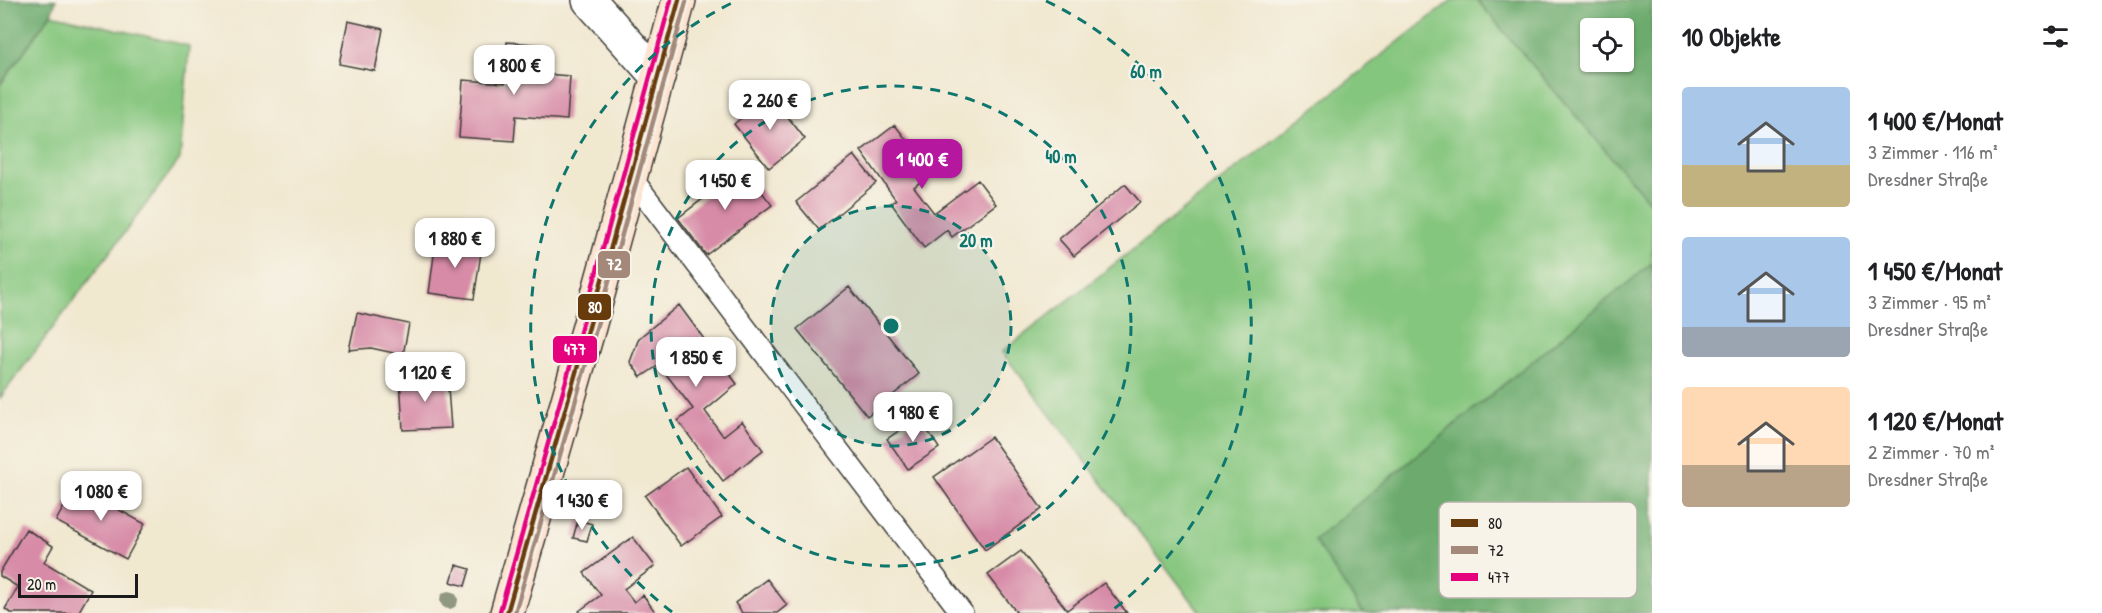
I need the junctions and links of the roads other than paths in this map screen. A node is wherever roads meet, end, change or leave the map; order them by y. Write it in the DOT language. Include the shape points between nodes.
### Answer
graph roads {
  1 [pos="589,0"];
  2 [pos="679,0"];
  3 [pos="658,77"];
  4 [pos="630,176"];
  5 [pos="507,613"];
  6 [pos="962,613"];
  1 -- 3 [label="street"];
  2 -- 3 [label="main road"];
  3 -- 4 [label="main road"];
  4 -- 5 [label="main road"];
  4 -- 6 [label="lane"];
}
